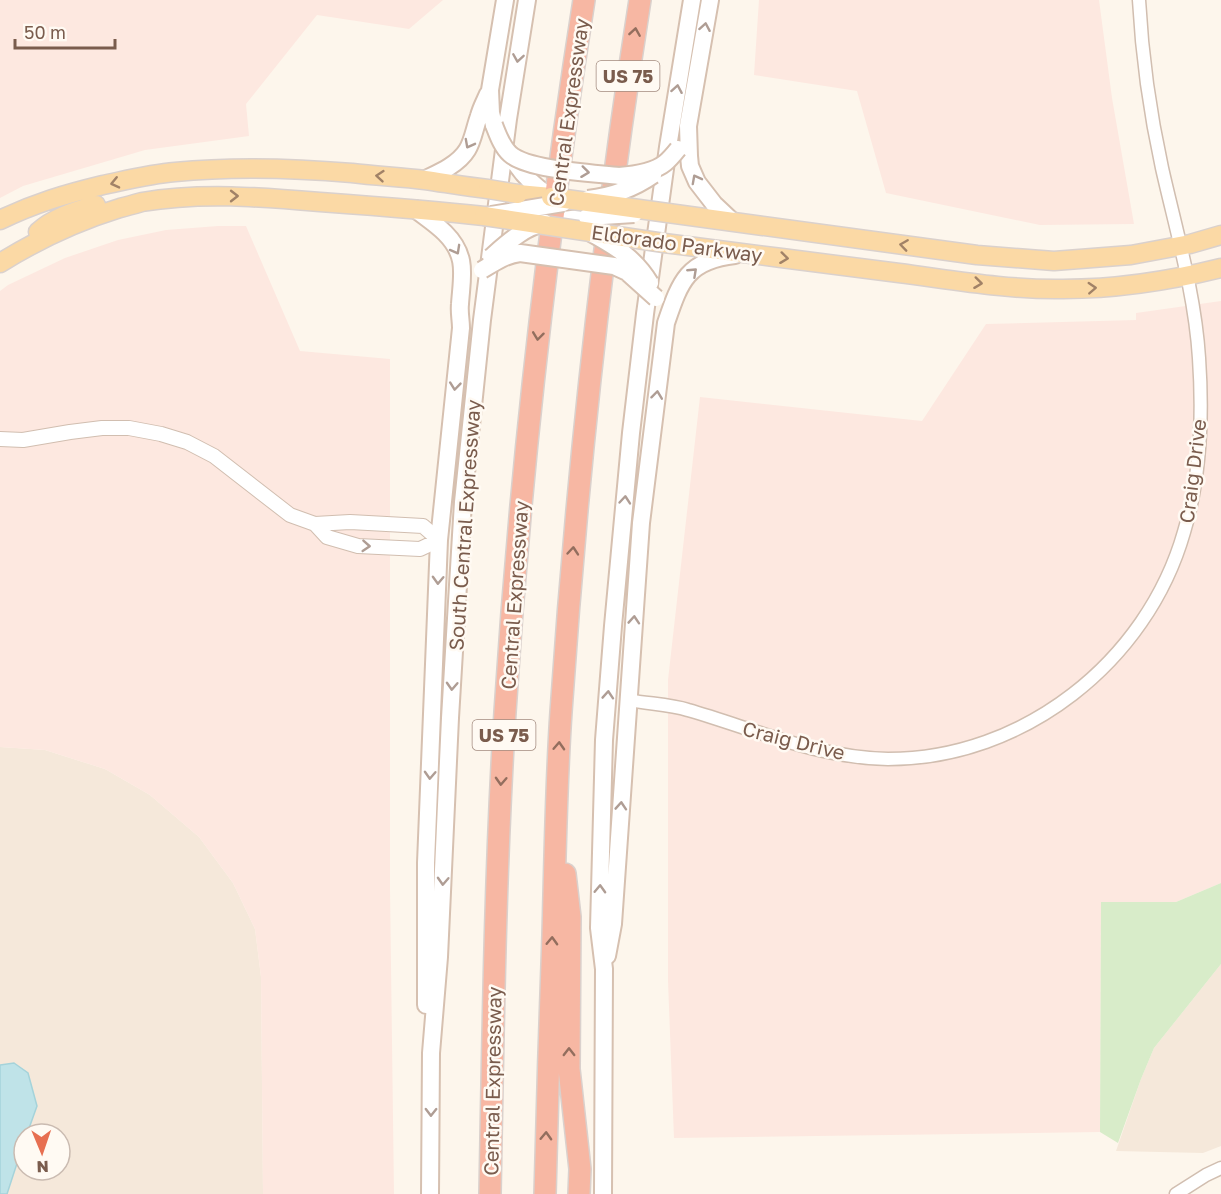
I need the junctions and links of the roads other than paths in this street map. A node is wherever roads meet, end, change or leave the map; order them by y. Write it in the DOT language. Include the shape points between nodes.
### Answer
graph roads {
  1 [pos="505,0"];
  2 [pos="527,0"];
  3 [pos="584,0"];
  4 [pos="640,0"];
  5 [pos="692,0"];
  6 [pos="710,0"];
  7 [pos="1139,0"];
  8 [pos="490,90"];
  9 [pos="688,126"];
  10 [pos="509,153"];
  11 [pos="664,164"];
  12 [pos="290,169"];
  13 [pos="172,172"];
  14 [pos="424,180"];
  15 [pos="176,198"];
  16 [pos="415,209"];
  17 [pos="564,212"];
  18 [pos="0,220"];
  19 [pos="732,221"];
  20 [pos="1221,235"];
  21 [pos="1180,246"];
  22 [pos="748,254"];
  23 [pos="3,261"];
  24 [pos="1221,268"];
  25 [pos="479,274"];
  26 [pos="1186,276"];
  27 [pos="656,298"];
  28 [pos="666,323"];
  29 [pos="461,328"];
  30 [pos="0,439"];
  31 [pos="315,524"];
  32 [pos="439,540"];
  33 [pos="628,700"];
  34 [pos="557,792"];
  35 [pos="604,969"];
  36 [pos="431,1053"];
  37 [pos="1221,1168"];
  38 [pos="430,1194"];
  39 [pos="490,1194"];
  40 [pos="545,1194"];
  41 [pos="579,1194"];
  42 [pos="603,1194"];
  43 [pos="1176,1194"];
  1 -- 8 [label="main road"];
  2 -- 36 [label="main road, South Central Expressway, one-way" via="482,320 463,502"];
  3 -- 39 [label="highway, Central Expressway / US 75, one-way" via="545,278 512,606 495,918"];
  34 -- 4 [label="highway, US 75, one-way" via="571,570 587,402"];
  35 -- 5 [label="main road, one-way" via="599,928 604,740 613,626 645,314"];
  9 -- 6 [label="main road, one-way"];
  7 -- 21 [label="street, Craig Drive" via="1148,93"];
  8 -- 10 [label="main road, bridge" via="494,125"];
  8 -- 14 [label="main road, one-way" via="463,156"];
  9 -- 11 [label="main road, bridge" via="678,149"];
  19 -- 9 [label="main road, one-way" via="693,175 688,156"];
  10 -- 11 [label="main road, one-way, bridge" via="543,166 619,176 640,174"];
  10 -- 17 [label="main road" via="515,165"];
  11 -- 17 [label="main road, bridge" via="629,189"];
  12 -- 13 [label="main road, Eldorado Parkway"];
  14 -- 12 [label="main road, Eldorado Parkway, one-way"];
  12 -- 15 [label="main road" via="263,178 186,181 178,185"];
  13 -- 18 [label="main road, Eldorado Parkway, one-way" via="73,192"];
  13 -- 23 [label="main road" via="162,186 70,213 44,226"];
  14 -- 17 [label="main road, Eldorado Parkway, bridge" via="518,194"];
  15 -- 16 [label="main road, Eldorado Parkway, one-way" via="249,196"];
  15 -- 23 [label="main road, Eldorado Parkway" via="141,202 100,214"];
  16 -- 17 [label="main road, Eldorado Parkway, bridge" via="484,216"];
  16 -- 29 [label="main road, one-way" via="444,232 459,252 463,271"];
  17 -- 19 [label="main road, Eldorado Parkway, bridge" via="668,213"];
  17 -- 22 [label="main road, Eldorado Parkway, bridge" via="620,236"];
  17 -- 25 [label="main road, bridge" via="508,243 487,260"];
  17 -- 27 [label="main road, bridge" via="630,257 646,276"];
  21 -- 19 [label="main road, Eldorado Parkway, one-way" via="1117,257 1054,261 976,255"];
  20 -- 21 [label="main road, Eldorado Parkway"];
  21 -- 26 [label="street, Craig Drive"];
  22 -- 26 [label="main road, Eldorado Parkway, one-way" via="1052,289 1139,284"];
  28 -- 22 [label="main road, one-way" via="682,283 696,267 716,258"];
  24 -- 26 [label="main road, Eldorado Parkway"];
  25 -- 27 [label="main road, bridge" via="500,258 520,252 614,266 627,272"];
  25 -- 29 [label="main road" via="471,287"];
  26 -- 33 [label="street, Craig Drive" via="1199,357 1200,414 1199,456 1184,535 1152,608 1095,678 1064,702 1032,722 966,748 887,759 821,751 684,709"];
  27 -- 28 [label="main road"];
  33 -- 28 [label="main road, one-way" via="641,523"];
  29 -- 32 [label="main road, South Central Expressway, one-way"];
  30 -- 31 [label="street" via="23,440 102,428 161,434 214,456 290,515"];
  31 -- 32 [label="street" via="423,526"];
  31 -- 32 [label="street, one-way" via="327,537 358,546 420,549"];
  32 -- 36 [label="main road, South Central Expressway, one-way" via="426,863 426,1013"];
  35 -- 33 [label="main road, one-way" via="613,924"];
  40 -- 34 [label="highway, US 75, one-way"];
  41 -- 34 [label="highway, one-way" via="569,1069 570,917"];
  35 -- 42 [label="main road"];
  36 -- 38 [label="main road, South Central Expressway, one-way"];
  37 -- 43 [label="street"];
}
